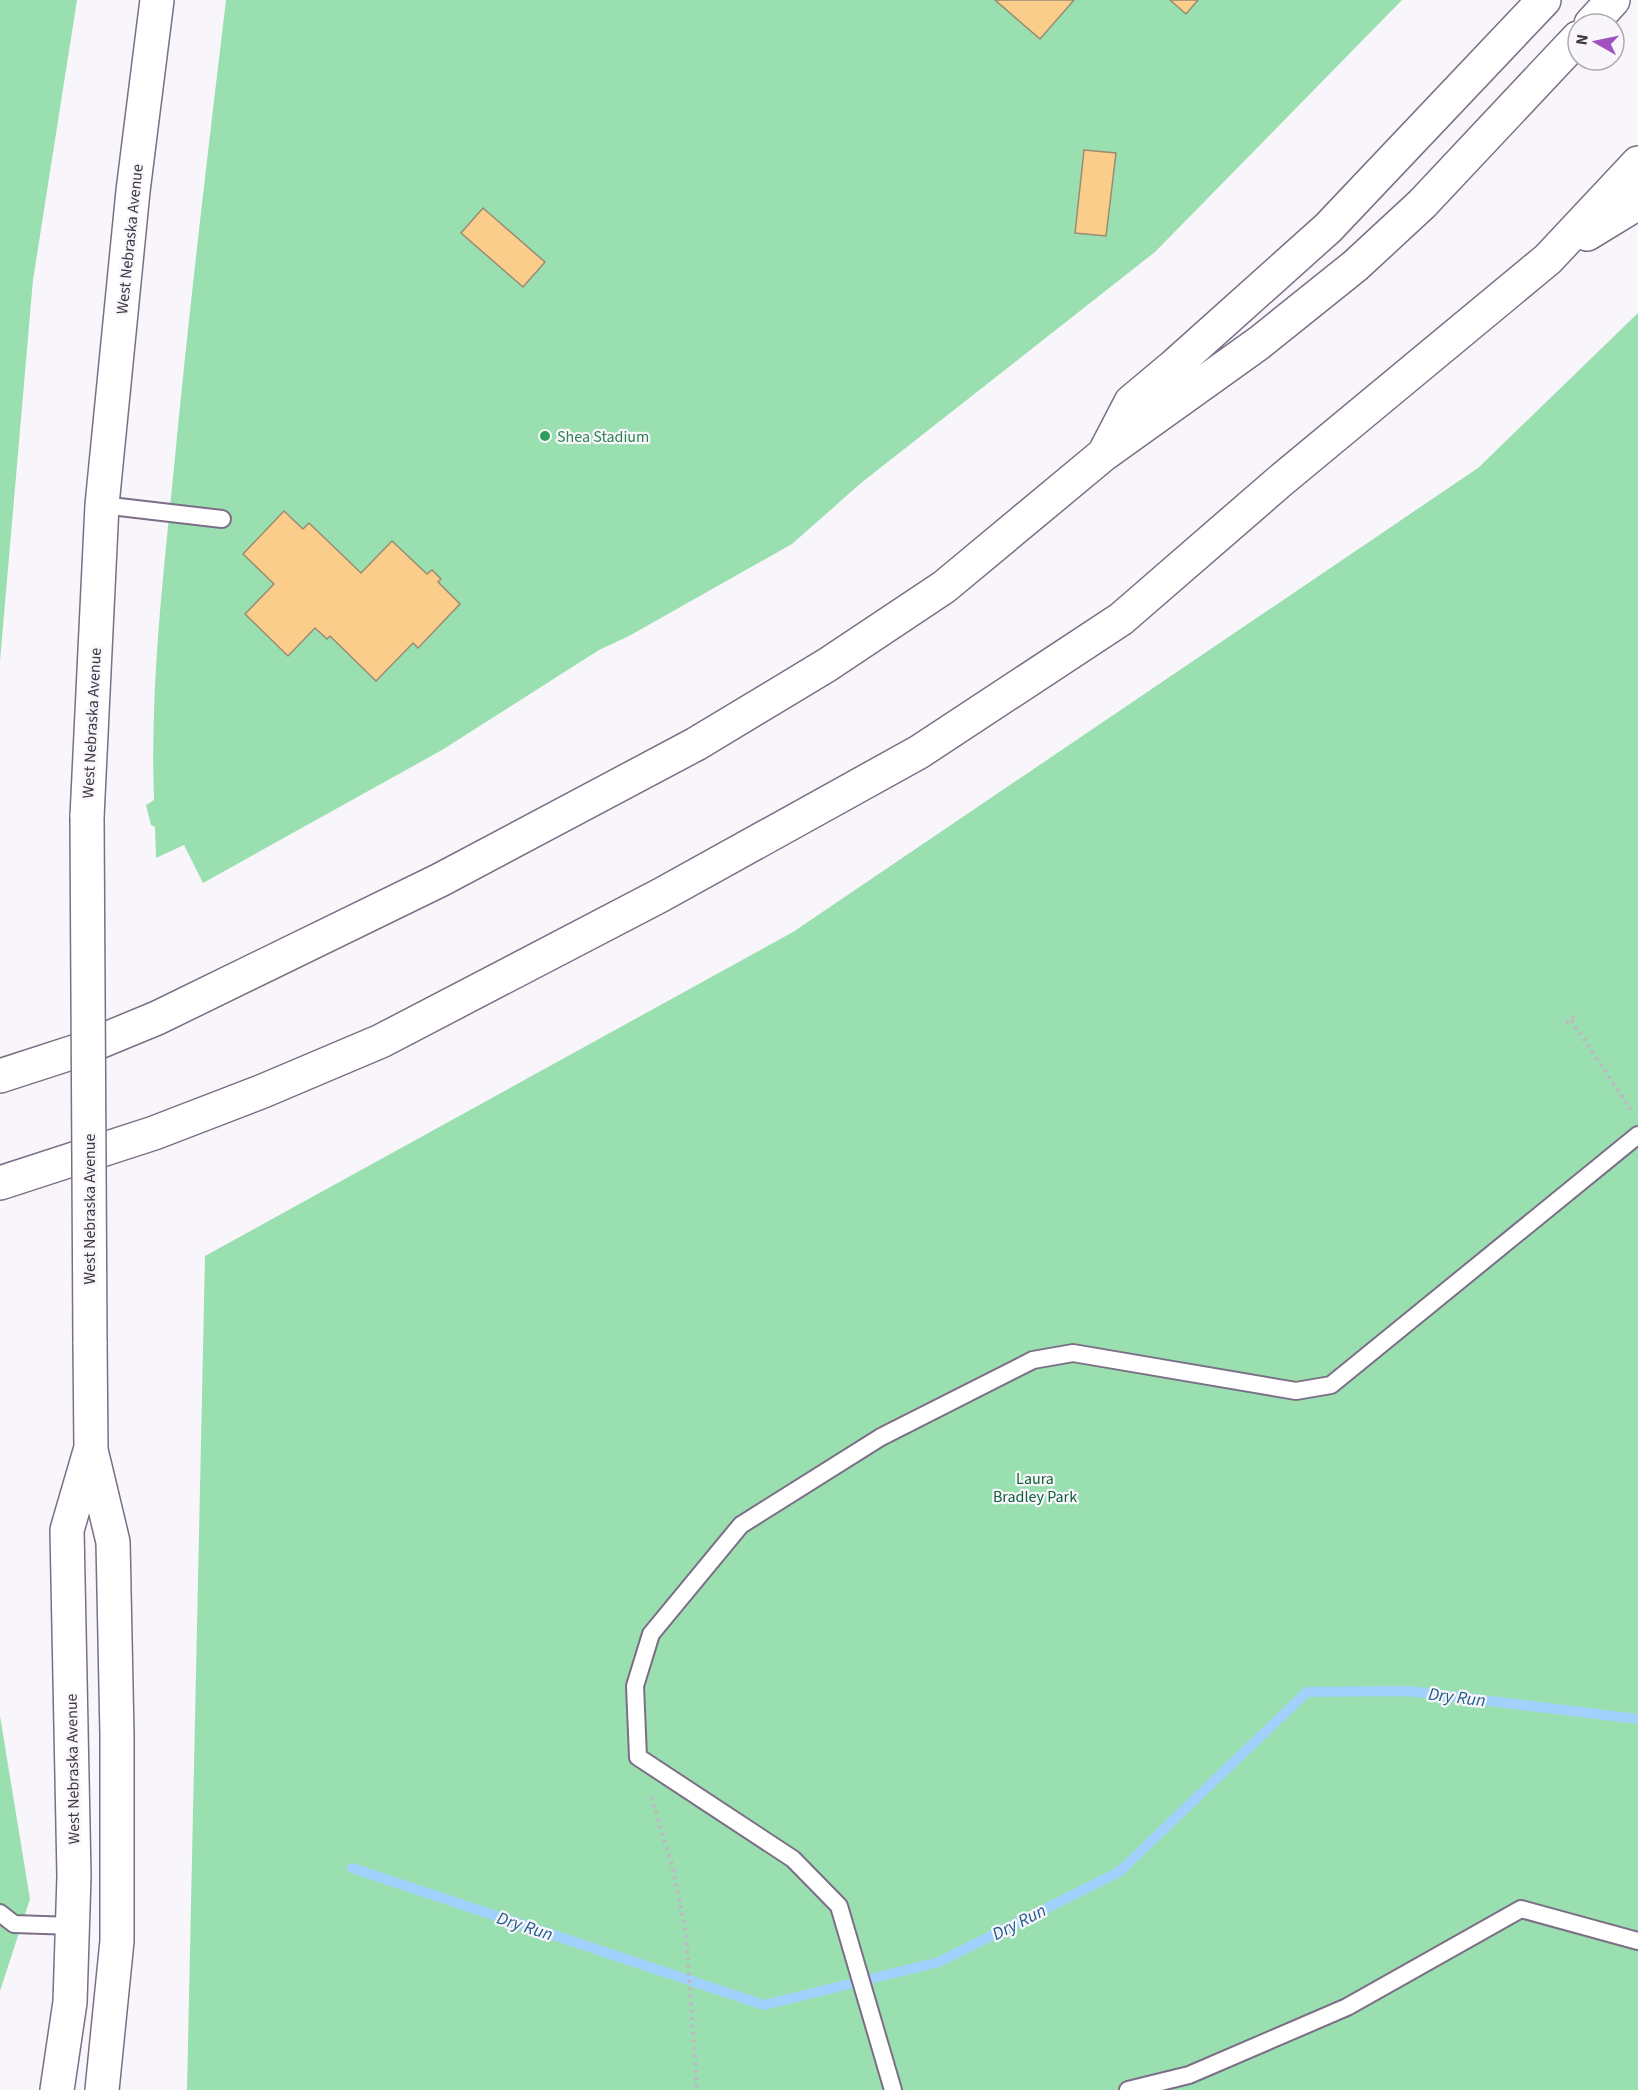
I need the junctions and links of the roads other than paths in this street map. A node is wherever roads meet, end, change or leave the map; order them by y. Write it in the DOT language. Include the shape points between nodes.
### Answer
graph roads {
  1 [pos="157,0"];
  2 [pos="1544,0"];
  3 [pos="1613,0"];
  4 [pos="1602,12"];
  5 [pos="1566,52"];
  6 [pos="1638,163"];
  7 [pos="1638,203"];
  8 [pos="1548,259"];
  9 [pos="1104,454"];
  10 [pos="102,505"];
  11 [pos="222,519"];
  12 [pos="0,1076"];
  13 [pos="1638,1135"];
  14 [pos="0,1183"];
  15 [pos="91,1449"];
  16 [pos="0,1913"];
  17 [pos="73,1926"];
  18 [pos="1638,1941"];
  19 [pos="57,2090"];
  20 [pos="102,2090"];
  21 [pos="893,2090"];
  22 [pos="1128,2090"];
  1 -- 10 [label="main road, West Nebraska Avenue" via="133,191"];
  2 -- 9 [label="main road" via="1328,228 1131,402"];
  3 -- 4 [label="main road"];
  5 -- 9 [label="main road" via="1422,204 1354,266 1251,349"];
  6 -- 8 [label="main road"];
  7 -- 8 [label="main road"];
  8 -- 14 [label="main road" via="1121,619 919,752 690,879 381,1041 154,1134"];
  9 -- 12 [label="main road" via="944,587 781,694 696,744 440,880 245,977 97,1043"];
  10 -- 11 [label="lane"];
  10 -- 15 [label="main road, West Nebraska Avenue, bridge" via="87,817"];
  13 -- 21 [label="lane" via="1331,1385 1296,1391 1073,1353 1034,1360 881,1437 741,1525 651,1634 635,1686 638,1757 793,1859 839,1906"];
  15 -- 17 [label="main road, West Nebraska Avenue" via="67,1530"];
  15 -- 20 [label="main road, West Nebraska Avenue" via="112,1542 117,1735 117,1941"];
  16 -- 17 [label="lane" via="14,1924"];
  17 -- 19 [label="main road, West Nebraska Avenue" via="70,2002"];
  18 -- 22 [label="lane" via="1521,1909 1347,2007 1189,2075"];
}
